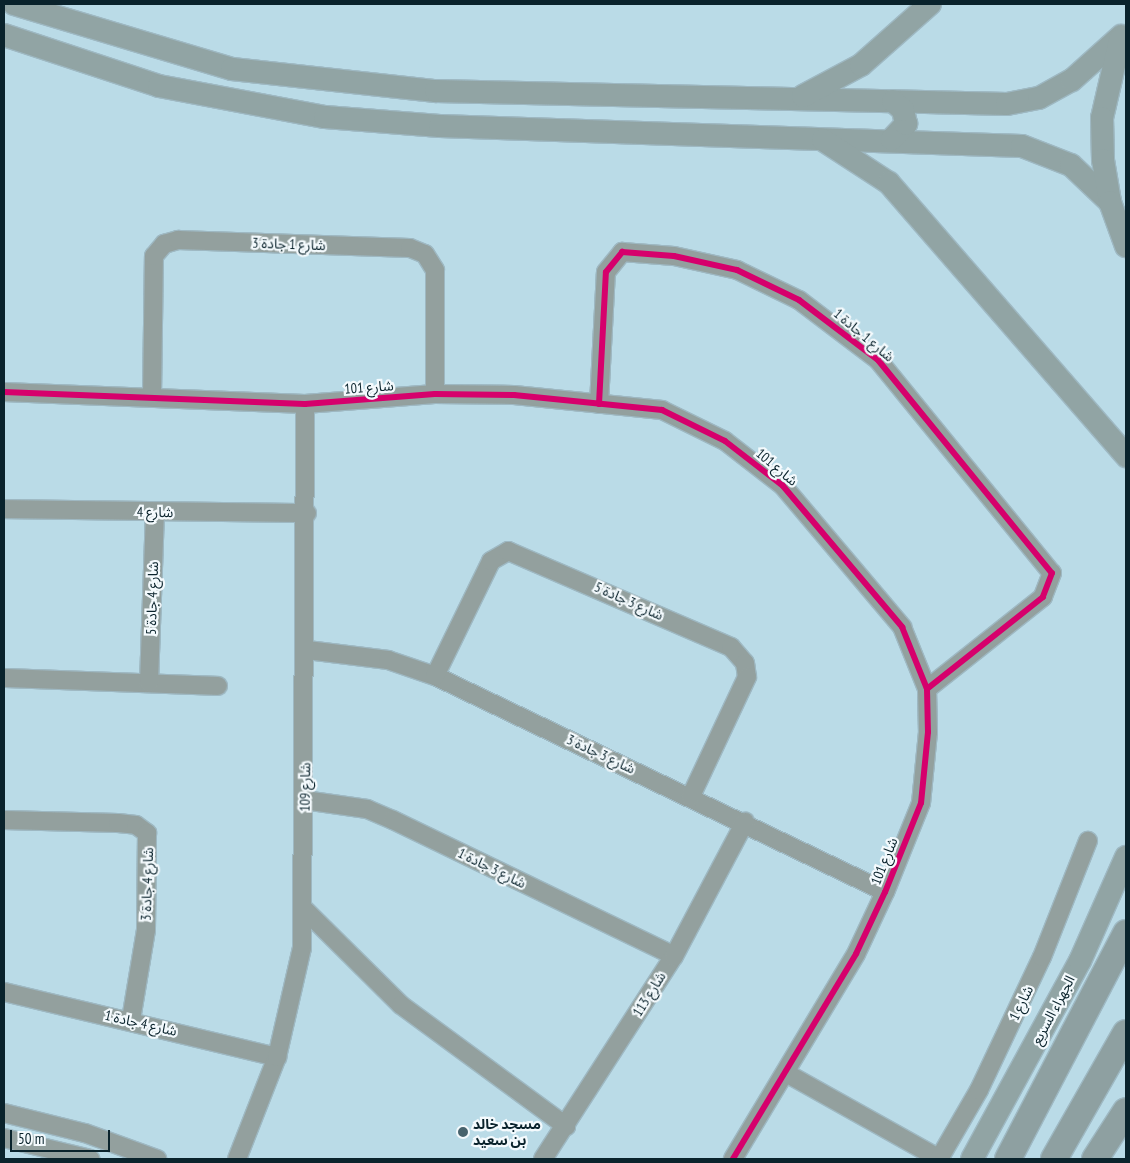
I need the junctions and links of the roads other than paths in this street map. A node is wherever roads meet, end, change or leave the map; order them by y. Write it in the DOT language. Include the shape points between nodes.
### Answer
graph roads {
  1 [pos="14,4"];
  2 [pos="930,4"];
  3 [pos="1124,31"];
  4 [pos="4,35"];
  5 [pos="795,99"];
  6 [pos="893,100"];
  7 [pos="820,138"];
  8 [pos="892,140"];
  9 [pos="1110,202"];
  10 [pos="1126,246"];
  11 [pos="4,392"];
  12 [pos="435,394"];
  13 [pos="152,396"];
  14 [pos="305,404"];
  15 [pos="599,404"];
  16 [pos="1126,456"];
  17 [pos="4,509"];
  18 [pos="155,513"];
  19 [pos="307,513"];
  20 [pos="307,650"];
  21 [pos="435,676"];
  22 [pos="4,678"];
  23 [pos="148,684"];
  24 [pos="218,686"];
  25 [pos="927,689"];
  26 [pos="691,796"];
  27 [pos="304,800"];
  28 [pos="4,820"];
  29 [pos="745,822"];
  30 [pos="1088,840"];
  31 [pos="1126,857"];
  32 [pos="885,892"];
  33 [pos="304,910"];
  34 [pos="1126,933"];
  35 [pos="674,956"];
  36 [pos="4,992"];
  37 [pos="131,1020"];
  38 [pos="1126,1033"];
  39 [pos="277,1057"];
  40 [pos="786,1073"];
  41 [pos="1126,1111"];
  42 [pos="4,1114"];
  43 [pos="566,1126"];
  44 [pos="4,1138"];
  45 [pos="114,1151"];
  46 [pos="150,1158"];
  47 [pos="90,1159"];
  48 [pos="237,1159"];
  49 [pos="543,1159"];
  50 [pos="733,1159"];
  51 [pos="939,1159"];
  52 [pos="972,1159"];
  53 [pos="1008,1159"];
  54 [pos="1054,1159"];
  55 [pos="1095,1159"];
  1 -- 5 [label="main road" via="232,69 353,85 426,91"];
  2 -- 5 [label="main road" via="861,65"];
  3 -- 6 [label="main road" via="1072,80 1039,98 1007,104"];
  3 -- 9 [label="main road" via="1102,118 1103,160"];
  4 -- 7 [label="main road" via="159,86 325,117 440,126"];
  5 -- 6 [label="main road"];
  6 -- 8 [label="main road" via="906,117 903,131"];
  7 -- 8 [label="main road"];
  7 -- 16 [label="main road" via="889,183"];
  8 -- 9 [label="main road" via="1022,146 1048,153 1071,165"];
  9 -- 10 [label="main road"];
  11 -- 13 [label="street, شارع 101"];
  12 -- 13 [label="street, شارع 1 جادة 3" via="435,270 418,250 178,240 164,244 154,256"];
  12 -- 14 [label="street, شارع 101"];
  12 -- 15 [label="street, شارع 101" via="514,395"];
  13 -- 14 [label="street, شارع 101"];
  14 -- 19 [label="street, شارع 109"];
  15 -- 25 [label="street, شارع 101" via="662,410 725,441 784,486 902,627"];
  15 -- 25 [label="street, شارع 1 جادة 1" via="606,272 622,252 674,256 737,270 799,300 878,360 1052,573 1051,586 1043,597"];
  17 -- 18 [label="street, شارع 4"];
  18 -- 19 [label="street, شارع 4"];
  18 -- 23 [label="street, شارع 4 جادة 5"];
  19 -- 20 [label="street, شارع 109"];
  20 -- 21 [label="street, شارع 3 جادة 3" via="388,660"];
  20 -- 27 [label="street, شارع 109"];
  21 -- 26 [label="street, شارع 3 جادة 3"];
  21 -- 26 [label="street, شارع 3 جادة 5" via="492,561 508,551 731,647 745,663 747,677"];
  22 -- 23 [label="street"];
  23 -- 24 [label="street"];
  25 -- 32 [label="street, شارع 101" via="928,732 921,803"];
  26 -- 29 [label="street, شارع 3 جادة 3"];
  27 -- 33 [label="street, شارع 109"];
  27 -- 35 [label="street, شارع 3 جادة 1" via="366,809 394,820"];
  28 -- 37 [label="street, شارع 4 جادة 3" via="118,823 136,825 147,833 146,930"];
  29 -- 32 [label="street, شارع 3 جادة 3"];
  29 -- 35 [label="street, شارع 113"];
  30 -- 51 [label="street, شارع 1" via="1042,958 979,1090"];
  31 -- 52 [label="main road, الجهراء السريع" via="1080,961"];
  32 -- 40 [label="street, شارع 101" via="856,954"];
  33 -- 39 [label="street, شارع 109" via="302,948"];
  33 -- 43 [label="street" via="394,999"];
  34 -- 53 [label="highway"];
  35 -- 43 [label="street, شارع 113"];
  36 -- 37 [label="street, شارع 4 جادة 1"];
  37 -- 39 [label="street, شارع 4 جادة 1"];
  38 -- 54 [label="highway"];
  39 -- 48 [label="street, شارع 109"];
  40 -- 50 [label="street, شارع 101"];
  40 -- 51 [label="street, شارع 1"];
  41 -- 55 [label="highway"];
  42 -- 45 [label="street"];
  43 -- 49 [label="street, شارع 113"];
  44 -- 47 [label="street"];
  45 -- 46 [label="street"];
}
